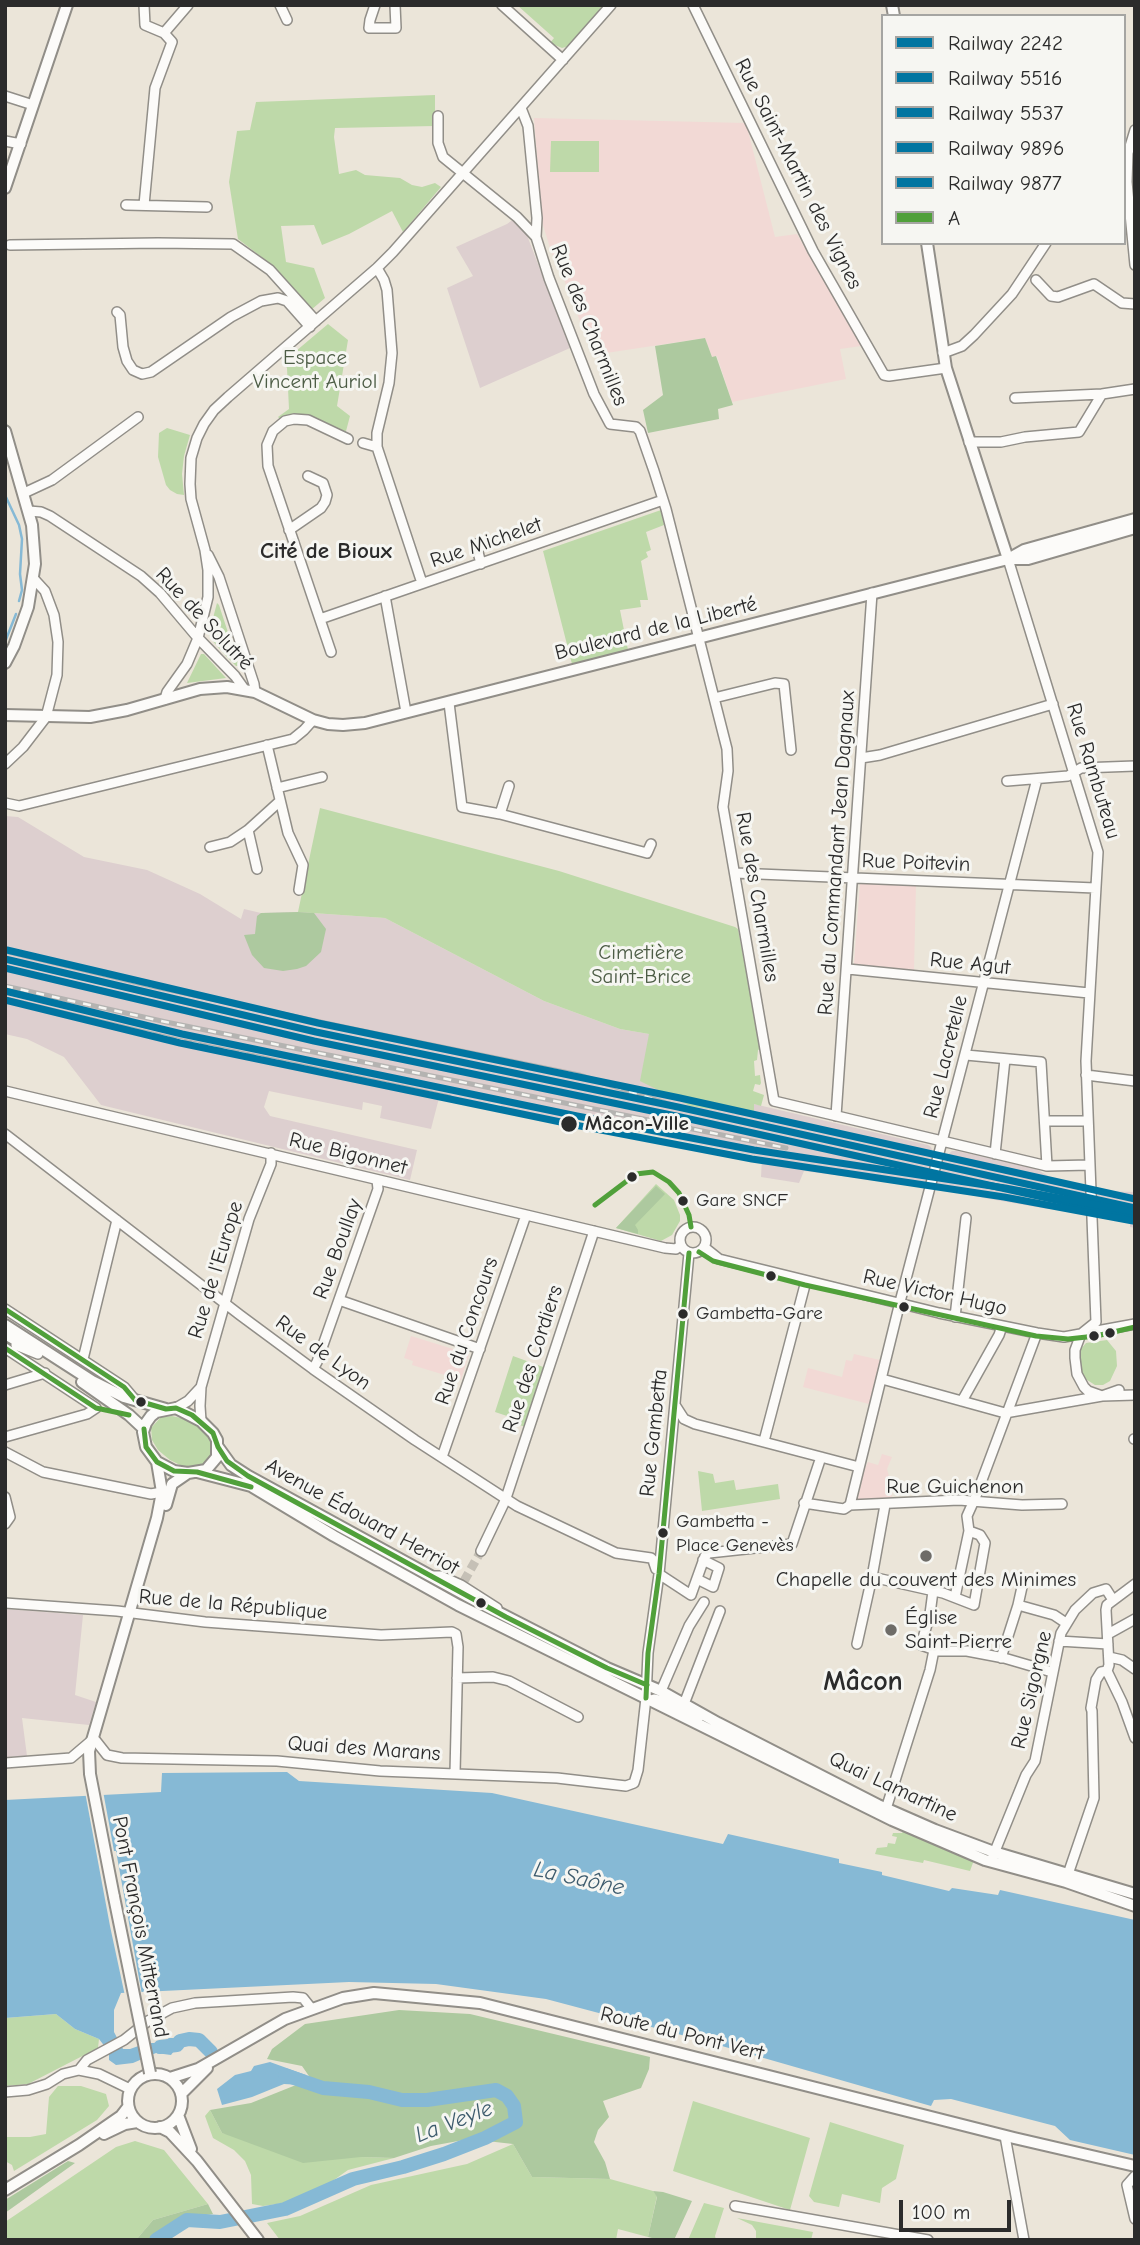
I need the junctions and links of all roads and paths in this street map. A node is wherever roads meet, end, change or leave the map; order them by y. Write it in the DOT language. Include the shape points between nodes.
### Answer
graph roads {
  1 [pos="66,5"];
  2 [pos="144,5"];
  3 [pos="188,5"];
  4 [pos="280,5"];
  5 [pos="375,5"];
  6 [pos="395,5"];
  7 [pos="502,5"];
  8 [pos="611,5"];
  9 [pos="693,5"];
  10 [pos="287,20"];
  11 [pos="163,33"];
  12 [pos="563,60"];
  13 [pos="5,96"];
  14 [pos="33,105"];
  15 [pos="521,108"];
  16 [pos="438,116"];
  17 [pos="1135,130"];
  18 [pos="5,141"];
  19 [pos="20,144"];
  20 [pos="1126,155"];
  21 [pos="8,169"];
  22 [pos="462,174"];
  23 [pos="5,188"];
  24 [pos="126,205"];
  25 [pos="144,205"];
  26 [pos="207,207"];
  27 [pos="1132,215"];
  28 [pos="536,237"];
  29 [pos="10,245"];
  30 [pos="927,245"];
  31 [pos="1045,245"];
  32 [pos="1135,265"];
  33 [pos="377,268"];
  34 [pos="1036,280"];
  35 [pos="1135,304"];
  36 [pos="117,312"];
  37 [pos="313,324"];
  38 [pos="943,353"];
  39 [pos="946,368"];
  40 [pos="1135,389"];
  41 [pos="1102,394"];
  42 [pos="1015,398"];
  43 [pos="138,417"];
  44 [pos="5,431"];
  45 [pos="348,439"];
  46 [pos="969,442"];
  47 [pos="363,443"];
  48 [pos="377,447"];
  49 [pos="308,475"];
  50 [pos="24,492"];
  51 [pos="663,500"];
  52 [pos="29,512"];
  53 [pos="1135,519"];
  54 [pos="1135,528"];
  55 [pos="289,530"];
  56 [pos="1001,538"];
  57 [pos="476,544"];
  58 [pos="205,550"];
  59 [pos="1026,554"];
  60 [pos="1008,559"];
  61 [pos="481,564"];
  62 [pos="34,579"];
  63 [pos="1014,582"];
  64 [pos="422,583"];
  65 [pos="208,587"];
  66 [pos="223,588"];
  67 [pos="872,593"];
  68 [pos="385,596"];
  69 [pos="320,619"];
  70 [pos="198,638"];
  71 [pos="699,638"];
  72 [pos="331,652"];
  73 [pos="6,658"];
  74 [pos="250,691"];
  75 [pos="714,698"];
  76 [pos="165,699"];
  77 [pos="449,703"];
  78 [pos="1053,704"];
  79 [pos="5,706"];
  80 [pos="406,712"];
  81 [pos="10,715"];
  82 [pos="46,717"];
  83 [pos="313,720"];
  84 [pos="267,746"];
  85 [pos="791,750"];
  86 [pos="861,758"];
  87 [pos="5,764"];
  88 [pos="1135,766"];
  89 [pos="1074,772"];
  90 [pos="322,777"];
  91 [pos="1037,779"];
  92 [pos="1007,781"];
  93 [pos="509,786"];
  94 [pos="277,788"];
  95 [pos="279,801"];
  96 [pos="5,803"];
  97 [pos="500,814"];
  98 [pos="248,830"];
  99 [pos="651,844"];
  100 [pos="211,848"];
  101 [pos="257,869"];
  102 [pos="735,873"];
  103 [pos="854,878"];
  104 [pos="1009,884"];
  105 [pos="1095,888"];
  106 [pos="299,890"];
  107 [pos="848,969"];
  108 [pos="983,982"];
  109 [pos="1089,993"];
  110 [pos="966,1055"];
  111 [pos="1005,1059"];
  112 [pos="1086,1075"];
  113 [pos="1135,1081"];
  114 [pos="5,1091"];
  115 [pos="836,1116"];
  116 [pos="1045,1121"];
  117 [pos="1087,1121"];
  118 [pos="5,1134"];
  119 [pos="943,1142"];
  120 [pos="995,1154"];
  121 [pos="271,1158"];
  122 [pos="1047,1166"];
  123 [pos="1089,1166"];
  124 [pos="377,1180"];
  125 [pos="526,1215"];
  126 [pos="966,1218"];
  127 [pos="117,1220"];
  128 [pos="594,1231"];
  129 [pos="681,1245"];
  130 [pos="704,1247"];
  131 [pos="689,1253"];
  132 [pos="806,1281"];
  133 [pos="339,1300"];
  134 [pos="224,1303"];
  135 [pos="900,1304"];
  136 [pos="5,1309"];
  137 [pos="955,1317"];
  138 [pos="5,1325"];
  139 [pos="1131,1325"];
  140 [pos="1002,1326"];
  141 [pos="1037,1333"];
  142 [pos="1081,1335"];
  143 [pos="5,1336"];
  144 [pos="5,1348"];
  145 [pos="480,1349"];
  146 [pos="83,1359"];
  147 [pos="313,1369"];
  148 [pos="45,1373"];
  149 [pos="881,1379"];
  150 [pos="5,1385"];
  151 [pos="201,1387"];
  152 [pos="1119,1390"];
  153 [pos="1135,1395"];
  154 [pos="1102,1396"];
  155 [pos="135,1400"];
  156 [pos="962,1401"];
  157 [pos="674,1404"];
  158 [pos="171,1408"];
  159 [pos="1008,1413"];
  160 [pos="201,1421"];
  161 [pos="144,1429"];
  162 [pos="5,1437"];
  163 [pos="764,1441"];
  164 [pos="218,1447"];
  165 [pos="5,1452"];
  166 [pos="442,1457"];
  167 [pos="821,1457"];
  168 [pos="157,1462"];
  169 [pos="859,1466"];
  170 [pos="193,1473"];
  171 [pos="162,1492"];
  172 [pos="5,1497"];
  173 [pos="506,1498"];
  174 [pos="974,1502"];
  175 [pos="805,1503"];
  176 [pos="1062,1504"];
  177 [pos="850,1505"];
  178 [pos="885,1505"];
  179 [pos="5,1524"];
  180 [pos="969,1531"];
  181 [pos="482,1548"];
  182 [pos="659,1549"];
  183 [pos="645,1557"];
  184 [pos="704,1560"];
  185 [pos="431,1576"];
  186 [pos="658,1576"];
  187 [pos="872,1577"];
  188 [pos="697,1579"];
  189 [pos="1135,1584"];
  190 [pos="1022,1587"];
  191 [pos="933,1591"];
  192 [pos="955,1597"];
  193 [pos="1113,1600"];
  194 [pos="704,1602"];
  195 [pos="5,1603"];
  196 [pos="1018,1605"];
  197 [pos="720,1611"];
  198 [pos="133,1614"];
  199 [pos="506,1617"];
  200 [pos="1135,1619"];
  201 [pos="1066,1623"];
  202 [pos="1108,1639"];
  203 [pos="1059,1641"];
  204 [pos="857,1644"];
  205 [pos="933,1650"];
  206 [pos="1109,1657"];
  207 [pos="1001,1658"];
  208 [pos="568,1659"];
  209 [pos="1135,1669"];
  210 [pos="1107,1671"];
  211 [pos="1052,1672"];
  212 [pos="457,1678"];
  213 [pos="647,1685"];
  214 [pos="661,1692"];
  215 [pos="648,1700"];
  216 [pos="684,1704"];
  217 [pos="578,1717"];
  218 [pos="718,1723"];
  219 [pos="1135,1738"];
  220 [pos="94,1741"];
  221 [pos="5,1763"];
  222 [pos="455,1773"];
  223 [pos="634,1783"];
  224 [pos="886,1809"];
  225 [pos="993,1857"];
  226 [pos="1009,1868"];
  227 [pos="1067,1878"];
  228 [pos="1135,1894"];
  229 [pos="1135,1906"];
  230 [pos="1135,1912"];
  231 [pos="311,2008"];
  232 [pos="226,2053"];
  233 [pos="79,2070"];
  234 [pos="150,2073"];
  235 [pos="177,2086"];
  236 [pos="130,2089"];
  237 [pos="5,2092"];
  238 [pos="128,2107"];
  239 [pos="178,2115"];
  240 [pos="137,2122"];
  241 [pos="160,2127"];
  242 [pos="1005,2136"];
  243 [pos="79,2145"];
  244 [pos="197,2161"];
  245 [pos="1135,2166"];
  246 [pos="1135,2176"];
  247 [pos="5,2190"];
  248 [pos="734,2206"];
  249 [pos="1135,2219"];
  250 [pos="258,2240"];
  251 [pos="928,2240"];
  252 [pos="1024,2240"];
  1 -- 14 [label="main road"];
  2 -- 11 [label="street" via="145,25"];
  3 -- 11 [label="street"];
  4 -- 10 [label="street"];
  5 -- 6 [label="street" via="369,28 396,28"];
  7 -- 12 [label="street"];
  8 -- 12 [label="street"];
  9 -- 39 [label="street, Rue Saint-Martin des Vignes" via="813,251 884,375"];
  11 -- 25 [label="street" via="172,42 155,88"];
  12 -- 15 [label="street"];
  13 -- 14 [label="street"];
  14 -- 19 [label="main road"];
  15 -- 22 [label="street"];
  15 -- 28 [label="street" via="528,126"];
  16 -- 22 [label="street, Rue des Charmilles" via="443,157"];
  17 -- 20 [label="street"];
  18 -- 19 [label="street"];
  19 -- 21 [label="main road"];
  20 -- 27 [label="street"];
  21 -- 23 [label="main road"];
  22 -- 28 [label="street, Rue des Charmilles"];
  22 -- 33 [label="street"];
  24 -- 25 [label="street"];
  25 -- 26 [label="street"];
  27 -- 32 [label="street"];
  28 -- 51 [label="street, Rue des Charmilles" via="594,394 610,424 640,431"];
  29 -- 37 [label="street" via="233,244 270,270"];
  30 -- 38 [label="main road, Rue Rambuteau"];
  31 -- 38 [label="street" via="1012,294 974,335"];
  33 -- 37 [label="street"];
  33 -- 48 [label="street" via="387,290 392,353"];
  34 -- 35 [label="street" via="1051,296 1094,284 1122,303"];
  36 -- 37 [label="street" via="127,361 142,374 261,301 287,301"];
  37 -- 58 [label="street" via="214,410 197,438 191,458 191,499"];
  38 -- 39 [label="main road, Rue Rambuteau"];
  39 -- 46 [label="main road, Rue Rambuteau"];
  40 -- 41 [label="street"];
  41 -- 42 [label="street"];
  41 -- 46 [label="street" via="1079,432"];
  43 -- 50 [label="street" via="52,480"];
  44 -- 50 [label="main road"];
  45 -- 55 [label="street" via="301,418 285,421 273,431 266,455"];
  46 -- 56 [label="main road, Rue Rambuteau"];
  47 -- 48 [label="street"];
  48 -- 64 [label="street"];
  49 -- 55 [label="street" via="323,483 326,502"];
  50 -- 52 [label="main road"];
  51 -- 61 [label="street, Rue Michelet"];
  51 -- 71 [label="street, Rue des Charmilles"];
  52 -- 62 [label="main road"];
  52 -- 70 [label="street, Rue de Solutré" via="50,516 141,576"];
  53 -- 59 [label="main road"];
  54 -- 59 [label="main road"];
  55 -- 69 [label="street"];
  56 -- 59 [label="main road"];
  56 -- 60 [label="main road, Rue Rambuteau"];
  57 -- 61 [label="street"];
  58 -- 65 [label="street"];
  58 -- 66 [label="street"];
  59 -- 60 [label="main road, Boulevard de la Liberté"];
  59 -- 63 [label="street"];
  60 -- 63 [label="street, Rue Rambuteau"];
  60 -- 67 [label="main road, Boulevard de la Liberté"];
  61 -- 64 [label="street, Rue Michelet"];
  62 -- 73 [label="main road" via="22,629"];
  62 -- 82 [label="street" via="45,591 56,625 59,660"];
  63 -- 78 [label="street, Rue Rambuteau"];
  64 -- 68 [label="street, Rue Michelet"];
  65 -- 66 [label="street"];
  65 -- 70 [label="street"];
  66 -- 74 [label="street" via="254,684"];
  67 -- 71 [label="main road, Boulevard de la Liberté"];
  67 -- 86 [label="street, Rue du Commandant Jean Dagnaux"];
  68 -- 69 [label="street, Rue Michelet"];
  68 -- 80 [label="street"];
  69 -- 72 [label="street"];
  70 -- 74 [label="street, Rue de Solutré"];
  70 -- 76 [label="street"];
  71 -- 75 [label="street, Rue des Charmilles"];
  71 -- 77 [label="main road, Boulevard de la Liberté"];
  74 -- 76 [label="main road" via="200,689"];
  74 -- 83 [label="main road, Boulevard de la Liberté"];
  75 -- 85 [label="street" via="785,684"];
  75 -- 102 [label="street, Rue des Charmilles" via="727,749 723,807"];
  76 -- 82 [label="main road" via="90,718"];
  77 -- 80 [label="main road, Boulevard de la Liberté"];
  77 -- 97 [label="street" via="462,807"];
  78 -- 86 [label="street"];
  78 -- 89 [label="street, Rue Rambuteau"];
  79 -- 81 [label="main road"];
  80 -- 83 [label="main road, Boulevard de la Liberté" via="354,724"];
  81 -- 82 [label="main road"];
  82 -- 87 [label="street"];
  83 -- 84 [label="street" via="296,737"];
  84 -- 94 [label="street"];
  84 -- 96 [label="street" via="19,806"];
  86 -- 103 [label="street, Rue du Commandant Jean Dagnaux"];
  88 -- 89 [label="street"];
  89 -- 91 [label="street"];
  89 -- 105 [label="street, Rue Rambuteau" via="1098,852"];
  90 -- 94 [label="street"];
  91 -- 92 [label="street"];
  91 -- 104 [label="street, Rue Lacretelle"];
  93 -- 97 [label="street"];
  94 -- 95 [label="street"];
  95 -- 98 [label="street"];
  95 -- 106 [label="street" via="303,865"];
  97 -- 99 [label="street" via="647,853"];
  98 -- 100 [label="street"];
  98 -- 101 [label="street"];
  102 -- 103 [label="street, Rue Poitevin"];
  102 -- 115 [label="street, Rue des Charmilles" via="774,1101"];
  103 -- 104 [label="street, Rue Poitevin"];
  103 -- 107 [label="street, Rue du Commandant Jean Dagnaux"];
  104 -- 105 [label="street, Rue Poitevin"];
  104 -- 108 [label="street, Rue Lacretelle"];
  105 -- 109 [label="street, Rue Rambuteau"];
  107 -- 108 [label="street, Rue Agut"];
  107 -- 115 [label="street, Rue du Commandant Jean Dagnaux"];
  108 -- 109 [label="street, Rue Agut"];
  108 -- 110 [label="street, Rue Lacretelle"];
  109 -- 112 [label="street, Rue Rambuteau"];
  110 -- 111 [label="street"];
  110 -- 119 [label="street, Rue Lacretelle"];
  111 -- 116 [label="street" via="1041,1062"];
  111 -- 120 [label="street"];
  112 -- 113 [label="street"];
  112 -- 117 [label="street, Rue Rambuteau"];
  114 -- 121 [label="street, Rue Bigonnet"];
  115 -- 119 [label="street"];
  116 -- 117 [label="street"];
  116 -- 122 [label="street"];
  117 -- 123 [label="street, Rue Rambuteau"];
  118 -- 127 [label="street, Rue de Lyon"];
  119 -- 120 [label="street"];
  119 -- 135 [label="street, Rue Lacretelle"];
  120 -- 122 [label="street"];
  121 -- 124 [label="street, Rue Bigonnet" via="307,1161"];
  121 -- 134 [label="street, Rue de l'Europe"];
  122 -- 123 [label="street"];
  123 -- 142 [label="street, Rue Rambuteau" via="1096,1322"];
  124 -- 125 [label="street, Rue Bigonnet"];
  124 -- 133 [label="street, Rue Boullay" via="378,1189"];
  125 -- 128 [label="street, Rue Bigonnet"];
  125 -- 145 [label="street, Rue du Concours"];
  126 -- 137 [label="street"];
  127 -- 134 [label="street, Rue de Lyon"];
  127 -- 146 [label="street"];
  128 -- 129 [label="street, Rue Bigonnet" via="666,1248"];
  128 -- 173 [label="street, Rue des Cordiers"];
  129 -- 130 [label="street" via="682,1232 691,1227 704,1233"];
  129 -- 131 [label="street"];
  130 -- 131 [label="street"];
  130 -- 132 [label="street, Rue Victor Hugo" via="719,1259"];
  131 -- 157 [label="street, Rue Gambetta"];
  132 -- 135 [label="street, Rue Victor Hugo"];
  132 -- 163 [label="street"];
  133 -- 145 [label="street"];
  133 -- 147 [label="street, Rue Boullay"];
  134 -- 147 [label="street, Rue de Lyon"];
  134 -- 151 [label="street, Rue de l'Europe"];
  135 -- 137 [label="street, Rue Victor Hugo"];
  135 -- 149 [label="street, Rue Lacretelle"];
  136 -- 146 [label="street"];
  137 -- 140 [label="street, Rue Victor Hugo"];
  138 -- 155 [label="main road" via="92,1381"];
  139 -- 142 [label="street, Rue Victor Hugo"];
  140 -- 141 [label="street, Rue Victor Hugo"];
  140 -- 156 [label="street"];
  141 -- 142 [label="street, Rue Victor Hugo"];
  141 -- 159 [label="street"];
  142 -- 154 [label="street" via="1075,1350 1077,1374 1084,1387"];
  143 -- 161 [label="main road" via="89,1386"];
  144 -- 148 [label="street"];
  145 -- 166 [label="street, Rue du Concours"];
  146 -- 155 [label="street"];
  147 -- 166 [label="street, Rue de Lyon"];
  148 -- 150 [label="street"];
  148 -- 162 [label="street" via="96,1408"];
  149 -- 156 [label="street"];
  149 -- 169 [label="street, Rue Lacretelle"];
  151 -- 158 [label="street" via="188,1401"];
  151 -- 160 [label="street, Rue de l'Europe"];
  152 -- 154 [label="street"];
  153 -- 154 [label="street"];
  154 -- 159 [label="street"];
  155 -- 158 [label="main road"];
  156 -- 159 [label="street"];
  157 -- 163 [label="street" via="684,1419 695,1424"];
  157 -- 182 [label="street, Rue Gambetta"];
  158 -- 160 [label="main road"];
  158 -- 161 [label="main road" via="151,1416"];
  159 -- 174 [label="street"];
  160 -- 164 [label="main road" via="214,1433"];
  161 -- 168 [label="main road" via="146,1447"];
  163 -- 167 [label="street"];
  164 -- 170 [label="main road" via="212,1465"];
  164 -- 185 [label="main road, Avenue Édouard Herriot" via="231,1465 248,1476"];
  165 -- 171 [label="street" via="43,1472 151,1494"];
  166 -- 173 [label="street, Rue de Lyon"];
  167 -- 169 [label="street"];
  167 -- 175 [label="street"];
  168 -- 170 [label="main road" via="174,1471"];
  168 -- 171 [label="main road"];
  169 -- 177 [label="street, Rue Lacretelle"];
  170 -- 198 [label="main road" via="172,1484"];
  170 -- 208 [label="main road, Avenue Édouard Herriot" via="251,1486 458,1605"];
  171 -- 198 [label="main road"];
  172 -- 179 [label="street" via="10,1517"];
  173 -- 181 [label="street, Rue des Cordiers"];
  173 -- 183 [label="street, Rue de Lyon" via="616,1553"];
  174 -- 176 [label="street, Rue Guichenon"];
  174 -- 178 [label="street, Rue Guichenon"];
  174 -- 180 [label="street" via="967,1516"];
  175 -- 177 [label="street, Rue Guichenon" via="844,1509"];
  175 -- 184 [label="street" via="792,1544 709,1553"];
  177 -- 178 [label="street, Rue Guichenon"];
  178 -- 187 [label="street"];
  180 -- 192 [label="street"];
  180 -- 192 [label="street" via="985,1543 974,1605"];
  182 -- 183 [label="street"];
  182 -- 186 [label="street, Rue Gambetta"];
  183 -- 186 [label="street" via="653,1560"];
  184 -- 188 [label="street"];
  184 -- 188 [label="street" via="719,1568 713,1587"];
  185 -- 199 [label="main road, Avenue Édouard Herriot"];
  185 -- 199 [label="street" via="463,1583"];
  186 -- 188 [label="street" via="691,1595"];
  186 -- 213 [label="street, Rue Gambetta"];
  187 -- 191 [label="street"];
  187 -- 204 [label="street"];
  189 -- 193 [label="street"];
  190 -- 196 [label="street"];
  191 -- 192 [label="street"];
  191 -- 205 [label="street" via="921,1644"];
  193 -- 201 [label="street, Rue Sigorgne" via="1106,1589 1093,1593"];
  193 -- 202 [label="street" via="1106,1611"];
  194 -- 214 [label="street"];
  195 -- 198 [label="street, Rue de la République"];
  196 -- 201 [label="street"];
  196 -- 207 [label="street"];
  197 -- 216 [label="street"];
  198 -- 212 [label="street, Rue de la République" via="381,1635 446,1632 456,1634"];
  198 -- 220 [label="main road, Pont François Mitterrand"];
  199 -- 213 [label="main road, Avenue Édouard Herriot"];
  200 -- 202 [label="street"];
  201 -- 203 [label="street, Rue Sigorgne"];
  202 -- 203 [label="street"];
  202 -- 206 [label="street"];
  203 -- 211 [label="street, Rue Sigorgne"];
  205 -- 207 [label="street"];
  205 -- 224 [label="street"];
  206 -- 209 [label="street"];
  206 -- 210 [label="street"];
  207 -- 211 [label="street"];
  208 -- 213 [label="street" via="632,1685"];
  208 -- 215 [label="main road, Avenue Édouard Herriot"];
  210 -- 219 [label="street"];
  210 -- 227 [label="street" via="1096,1680 1091,1708 1093,1805"];
  211 -- 225 [label="street, Rue Sigorgne" via="1035,1761 1025,1775"];
  212 -- 217 [label="street" via="509,1681"];
  212 -- 222 [label="street"];
  213 -- 214 [label="main road, Quai Lamartine"];
  213 -- 215 [label="street, Rue Gambetta"];
  214 -- 216 [label="main road, Quai Lamartine"];
  215 -- 218 [label="street" via="667,1702"];
  215 -- 223 [label="street, Rue Gambetta"];
  215 -- 225 [label="main road, Quai Lamartine" via="924,1835"];
  216 -- 218 [label="main road, Quai Lamartine"];
  218 -- 224 [label="main road, Quai Lamartine"];
  220 -- 221 [label="street" via="71,1758"];
  220 -- 222 [label="street, Quai des Marans" via="107,1755 122,1758 277,1760 380,1772"];
  220 -- 234 [label="main road, Pont François Mitterrand, bridge" via="89,1764 93,1788"];
  222 -- 223 [label="street, Quai des Marans"];
  224 -- 225 [label="main road, Quai Lamartine"];
  225 -- 226 [label="main road, Quai Lamartine"];
  225 -- 227 [label="main road, Quai Lamartine"];
  226 -- 227 [label="main road, Quai Lamartine"];
  226 -- 230 [label="main road"];
  227 -- 228 [label="main road, Quai Lamartine"];
  227 -- 229 [label="main road, Quai Lamartine"];
  231 -- 232 [label="main road, Route du Pont Vert"];
  231 -- 233 [label="street" via="303,1998 293,1997 195,2003 167,2010 87,2060"];
  231 -- 242 [label="main road, Route du Pont Vert" via="374,1993 480,2003"];
  232 -- 235 [label="main road, Route du Pont Vert"];
  232 -- 235 [label="main road, Route du Pont Vert"];
  233 -- 236 [label="street"];
  233 -- 237 [label="street" via="28,2090"];
  234 -- 235 [label="main road"];
  234 -- 236 [label="main road"];
  235 -- 239 [label="main road" via="182,2102"];
  236 -- 238 [label="main road"];
  238 -- 240 [label="main road"];
  238 -- 243 [label="main road"];
  239 -- 241 [label="main road"];
  239 -- 244 [label="main road"];
  240 -- 241 [label="main road"];
  240 -- 243 [label="main road"];
  241 -- 244 [label="main road"];
  242 -- 245 [label="main road, Route du Pont Vert"];
  242 -- 252 [label="street"];
  243 -- 247 [label="main road"];
  244 -- 250 [label="main road"];
  246 -- 249 [label="street" via="1127,2185"];
  248 -- 251 [label="street"];
}
